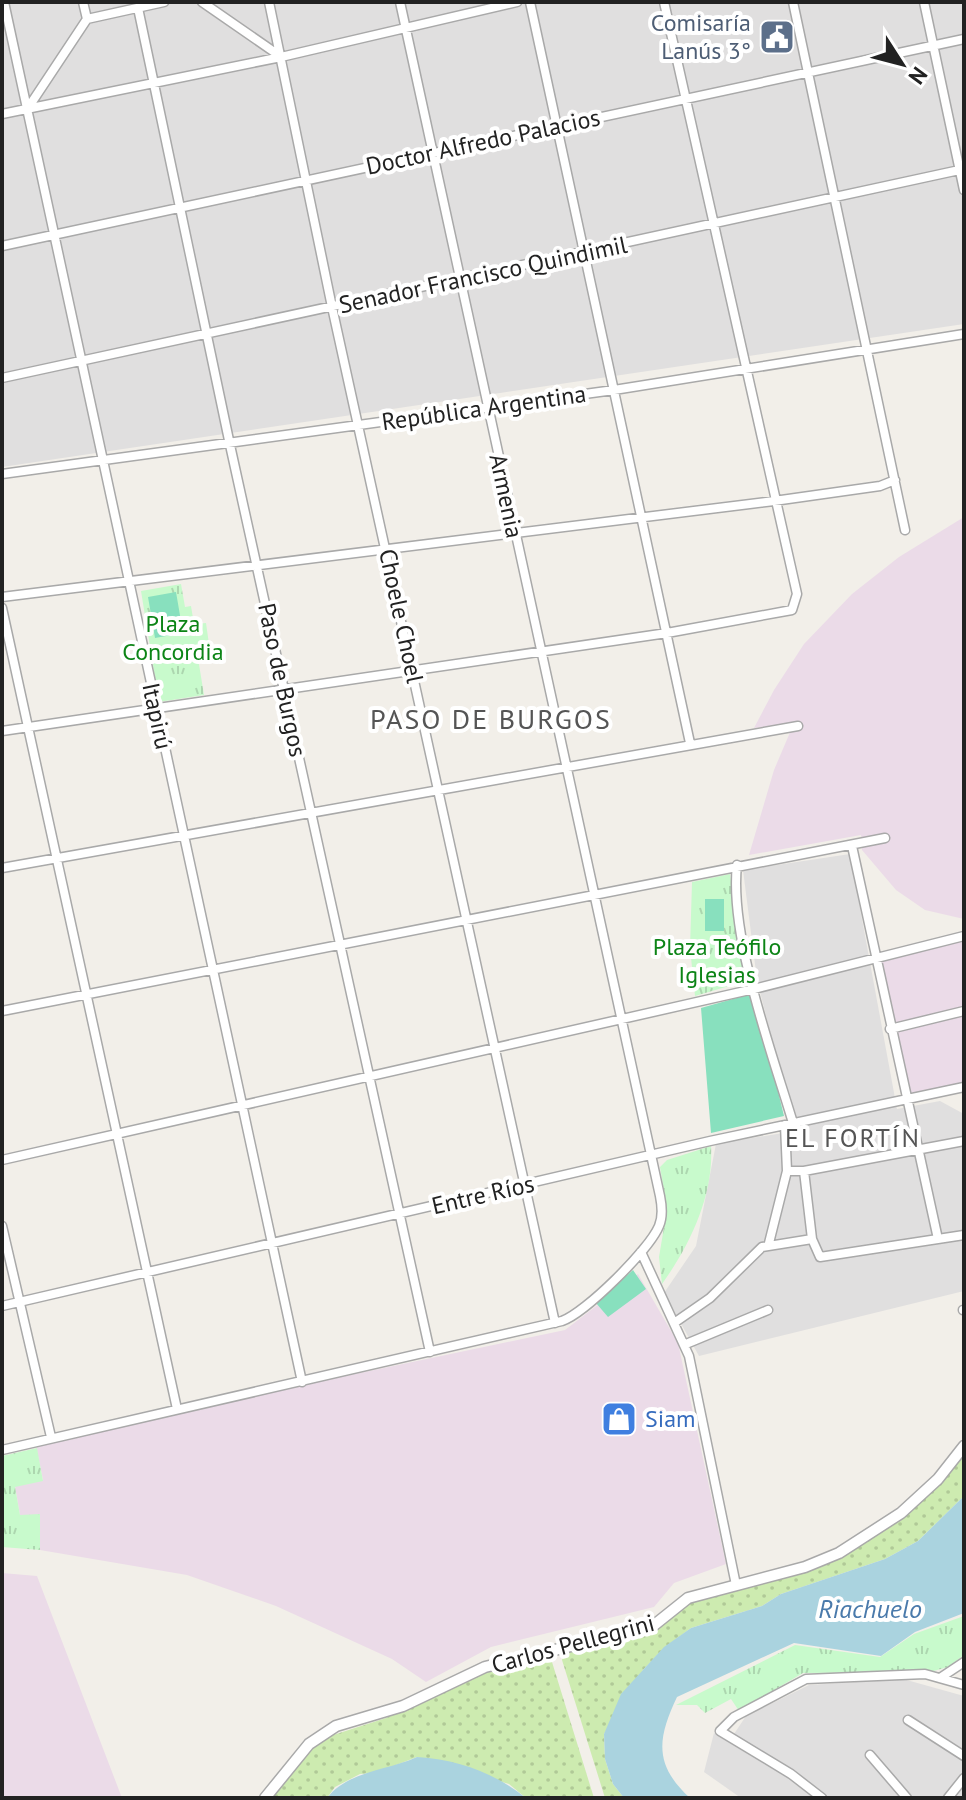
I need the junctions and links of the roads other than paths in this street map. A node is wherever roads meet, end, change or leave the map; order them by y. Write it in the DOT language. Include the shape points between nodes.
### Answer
graph roads {
  1 [pos="4,2"];
  2 [pos="83,2"];
  3 [pos="164,2"];
  4 [pos="202,2"];
  5 [pos="269,2"];
  6 [pos="400,2"];
  7 [pos="517,2"];
  8 [pos="530,2"];
  9 [pos="664,2"];
  10 [pos="793,2"];
  11 [pos="924,2"];
  12 [pos="138,8"];
  13 [pos="87,19"];
  14 [pos="405,28"];
  15 [pos="964,39"];
  16 [pos="933,45"];
  17 [pos="281,57"];
  18 [pos="809,73"];
  19 [pos="153,82"];
  20 [pos="686,99"];
  21 [pos="28,108"];
  22 [pos="2,114"];
  23 [pos="557,126"];
  24 [pos="433,152"];
  25 [pos="962,170"];
  26 [pos="309,181"];
  27 [pos="964,190"];
  28 [pos="836,198"];
  29 [pos="179,208"];
  30 [pos="711,225"];
  31 [pos="53,235"];
  32 [pos="2,246"];
  33 [pos="586,253"];
  34 [pos="460,279"];
  35 [pos="332,307"];
  36 [pos="964,334"];
  37 [pos="206,335"];
  38 [pos="868,350"];
  39 [pos="81,362"];
  40 [pos="745,367"];
  41 [pos="2,378"];
  42 [pos="614,390"];
  43 [pos="487,407"];
  44 [pos="358,425"];
  45 [pos="230,445"];
  46 [pos="102,461"];
  47 [pos="2,474"];
  48 [pos="895,480"];
  49 [pos="774,501"];
  50 [pos="643,518"];
  51 [pos="905,530"];
  52 [pos="514,534"];
  53 [pos="387,551"];
  54 [pos="257,566"];
  55 [pos="128,582"];
  56 [pos="2,597"];
  57 [pos="2,608"];
  58 [pos="667,633"];
  59 [pos="540,651"];
  60 [pos="413,670"];
  61 [pos="285,691"];
  62 [pos="156,709"];
  63 [pos="798,726"];
  64 [pos="28,727"];
  65 [pos="2,731"];
  66 [pos="690,743"];
  67 [pos="565,767"];
  68 [pos="439,788"];
  69 [pos="312,812"];
  70 [pos="182,835"];
  71 [pos="885,838"];
  72 [pos="852,846"];
  73 [pos="56,858"];
  74 [pos="737,865"];
  75 [pos="2,868"];
  76 [pos="593,895"];
  77 [pos="467,919"];
  78 [pos="964,936"];
  79 [pos="340,942"];
  80 [pos="874,960"];
  81 [pos="211,969"];
  82 [pos="754,989"];
  83 [pos="84,994"];
  84 [pos="2,1011"];
  85 [pos="964,1011"];
  86 [pos="619,1018"];
  87 [pos="890,1029"];
  88 [pos="495,1047"];
  89 [pos="368,1076"];
  90 [pos="964,1087"];
  91 [pos="906,1099"];
  92 [pos="243,1105"];
  93 [pos="789,1124"];
  94 [pos="114,1132"];
  95 [pos="964,1141"];
  96 [pos="920,1150"];
  97 [pos="650,1156"];
  98 [pos="2,1160"];
  99 [pos="787,1171"];
  100 [pos="804,1171"];
  101 [pos="526,1186"];
  102 [pos="398,1215"];
  103 [pos="2,1226"];
  104 [pos="964,1235"];
  105 [pos="812,1239"];
  106 [pos="938,1239"];
  107 [pos="769,1243"];
  108 [pos="271,1244"];
  109 [pos="641,1252"];
  110 [pos="146,1272"];
  111 [pos="19,1303"];
  112 [pos="2,1306"];
  113 [pos="768,1310"];
  114 [pos="555,1323"];
  115 [pos="674,1323"];
  116 [pos="686,1344"];
  117 [pos="430,1352"];
  118 [pos="302,1382"];
  119 [pos="177,1409"];
  120 [pos="51,1437"];
  121 [pos="964,1446"];
  122 [pos="2,1450"];
  123 [pos="736,1585"];
  124 [pos="964,1662"];
  125 [pos="940,1678"];
  126 [pos="964,1685"];
  127 [pos="908,1720"];
  128 [pos="870,1755"];
  129 [pos="964,1756"];
  130 [pos="964,1778"];
  131 [pos="265,1798"];
  132 [pos="822,1798"];
  133 [pos="907,1798"];
  134 [pos="948,1798"];
  1 -- 21 [label="street, Itapirú"];
  2 -- 13 [label="street"];
  3 -- 12 [label="street"];
  4 -- 17 [label="street"];
  5 -- 17 [label="street, Choele Choel"];
  6 -- 14 [label="street, Armenia"];
  7 -- 14 [label="street"];
  8 -- 23 [label="street"];
  9 -- 20 [label="street"];
  10 -- 18 [label="street"];
  11 -- 16 [label="street"];
  12 -- 13 [label="street"];
  12 -- 19 [label="street, Paso de Burgos"];
  13 -- 21 [label="street"];
  14 -- 17 [label="street"];
  14 -- 24 [label="street, Armenia"];
  15 -- 16 [label="street, Doctor Alfredo Palacios"];
  16 -- 18 [label="street, Doctor Alfredo Palacios"];
  16 -- 25 [label="street"];
  17 -- 19 [label="street"];
  17 -- 26 [label="street, Choele Choel"];
  18 -- 20 [label="street, Doctor Alfredo Palacios"];
  18 -- 28 [label="street"];
  19 -- 21 [label="street"];
  19 -- 29 [label="street, Paso de Burgos"];
  20 -- 23 [label="street, Doctor Alfredo Palacios"];
  20 -- 30 [label="street"];
  21 -- 22 [label="street"];
  21 -- 31 [label="street, Itapirú"];
  23 -- 24 [label="street, Doctor Alfredo Palacios"];
  23 -- 33 [label="street"];
  24 -- 26 [label="street, Doctor Alfredo Palacios"];
  24 -- 34 [label="street, Armenia"];
  25 -- 27 [label="street"];
  25 -- 28 [label="street, Senador Francisco Quindimil"];
  26 -- 29 [label="street, Doctor Alfredo Palacios"];
  26 -- 35 [label="street, Choele Choel"];
  28 -- 30 [label="street, Senador Francisco Quindimil"];
  28 -- 38 [label="street"];
  29 -- 31 [label="street, Doctor Alfredo Palacios"];
  29 -- 37 [label="street, Paso de Burgos"];
  30 -- 33 [label="street, Senador Francisco Quindimil"];
  30 -- 40 [label="street"];
  31 -- 32 [label="street, Doctor Alfredo Palacios"];
  31 -- 39 [label="street, Itapirú"];
  33 -- 34 [label="street, Senador Francisco Quindimil"];
  33 -- 42 [label="street"];
  34 -- 35 [label="street, Senador Francisco Quindimil"];
  34 -- 43 [label="street, Armenia"];
  35 -- 37 [label="street, Senador Francisco Quindimil"];
  35 -- 44 [label="street, Choele Choel"];
  36 -- 38 [label="street, República Argentina"];
  37 -- 39 [label="street, Senador Francisco Quindimil"];
  37 -- 45 [label="street, Paso de Burgos"];
  38 -- 40 [label="street, República Argentina"];
  38 -- 48 [label="street"];
  39 -- 41 [label="street, Senador Francisco Quindimil"];
  39 -- 46 [label="street, Itapirú"];
  40 -- 42 [label="street, República Argentina"];
  40 -- 49 [label="street"];
  42 -- 43 [label="street, República Argentina"];
  42 -- 50 [label="street"];
  43 -- 44 [label="street, República Argentina"];
  43 -- 52 [label="street, Armenia"];
  44 -- 45 [label="street, República Argentina"];
  44 -- 53 [label="street, Choele Choel"];
  45 -- 46 [label="street, República Argentina"];
  45 -- 54 [label="street, Paso de Burgos"];
  46 -- 47 [label="street, República Argentina"];
  46 -- 55 [label="street, Itapirú"];
  48 -- 49 [label="street"];
  48 -- 51 [label="street"];
  49 -- 50 [label="street"];
  49 -- 58 [label="street" via="796,605 786,612"];
  50 -- 52 [label="street"];
  50 -- 58 [label="street"];
  52 -- 53 [label="street"];
  52 -- 59 [label="street, Armenia"];
  53 -- 54 [label="street"];
  53 -- 60 [label="street, Choele Choel"];
  54 -- 55 [label="street"];
  54 -- 61 [label="street, Paso de Burgos"];
  55 -- 56 [label="street"];
  55 -- 62 [label="street, Itapirú"];
  57 -- 64 [label="street"];
  58 -- 59 [label="street"];
  58 -- 66 [label="street"];
  59 -- 60 [label="street"];
  59 -- 67 [label="street, Armenia"];
  60 -- 61 [label="street"];
  60 -- 68 [label="street, Choele Choel"];
  61 -- 62 [label="street"];
  61 -- 69 [label="street, Paso de Burgos"];
  62 -- 64 [label="street"];
  62 -- 70 [label="street, Itapirú"];
  63 -- 66 [label="street"];
  64 -- 65 [label="street"];
  64 -- 73 [label="street"];
  66 -- 67 [label="street"];
  67 -- 68 [label="street"];
  67 -- 76 [label="street, Armenia"];
  68 -- 69 [label="street"];
  68 -- 77 [label="street, Choele Choel"];
  69 -- 70 [label="street"];
  69 -- 79 [label="street, Paso de Burgos"];
  70 -- 73 [label="street"];
  70 -- 81 [label="street, Itapirú"];
  71 -- 72 [label="street"];
  72 -- 74 [label="street"];
  72 -- 80 [label="street"];
  73 -- 75 [label="street"];
  73 -- 83 [label="street"];
  74 -- 76 [label="street"];
  74 -- 82 [label="street"];
  76 -- 77 [label="street"];
  76 -- 86 [label="street, Armenia"];
  77 -- 79 [label="street"];
  77 -- 88 [label="street, Choele Choel"];
  78 -- 80 [label="street"];
  79 -- 81 [label="street"];
  79 -- 89 [label="street, Paso de Burgos"];
  80 -- 82 [label="street"];
  80 -- 87 [label="street"];
  81 -- 83 [label="street"];
  81 -- 92 [label="street, Itapirú"];
  82 -- 86 [label="street"];
  82 -- 93 [label="street"];
  83 -- 84 [label="street"];
  83 -- 94 [label="street"];
  85 -- 87 [label="street"];
  86 -- 88 [label="street"];
  86 -- 97 [label="street, Armenia"];
  87 -- 91 [label="street"];
  88 -- 89 [label="street"];
  88 -- 101 [label="street, Choele Choel"];
  89 -- 92 [label="street"];
  89 -- 102 [label="street, Paso de Burgos"];
  90 -- 91 [label="street, Entre Ríos"];
  91 -- 93 [label="street, Entre Ríos"];
  91 -- 96 [label="street"];
  92 -- 94 [label="street"];
  92 -- 108 [label="street, Itapirú"];
  93 -- 97 [label="street, Entre Ríos"];
  93 -- 99 [label="street"];
  94 -- 98 [label="street"];
  94 -- 110 [label="street"];
  95 -- 96 [label="street"];
  96 -- 100 [label="street"];
  96 -- 106 [label="street"];
  97 -- 101 [label="street, Entre Ríos"];
  97 -- 109 [label="street, Armenia" via="662,1217"];
  99 -- 100 [label="street"];
  99 -- 107 [label="street"];
  100 -- 105 [label="street"];
  101 -- 102 [label="street, Entre Ríos"];
  101 -- 114 [label="street, Choele Choel"];
  102 -- 108 [label="street, Entre Ríos"];
  102 -- 117 [label="street, Paso de Burgos"];
  103 -- 111 [label="street"];
  104 -- 106 [label="street"];
  105 -- 106 [label="street" via="817,1254 829,1258"];
  105 -- 107 [label="street"];
  107 -- 115 [label="street" via="710,1298"];
  108 -- 110 [label="street, Entre Ríos"];
  108 -- 118 [label="street, Itapirú"];
  109 -- 114 [label="street, Armenia" via="579,1311"];
  109 -- 115 [label="street"];
  110 -- 111 [label="street, Entre Ríos"];
  110 -- 119 [label="street"];
  111 -- 112 [label="street, Entre Ríos"];
  111 -- 120 [label="street"];
  113 -- 116 [label="street"];
  114 -- 117 [label="street, Armenia"];
  115 -- 116 [label="street"];
  116 -- 123 [label="street"];
  117 -- 118 [label="street, Armenia"];
  118 -- 119 [label="street, Armenia"];
  119 -- 120 [label="street, Armenia"];
  120 -- 122 [label="street, Armenia"];
  121 -- 123 [label="street, Carlos Pellegrini" via="922,1495 870,1536 805,1567"];
  123 -- 131 [label="street, Carlos Pellegrini" via="688,1598 653,1626 485,1667 403,1706 336,1726 309,1744"];
  124 -- 125 [label="street"];
  125 -- 126 [label="street"];
  125 -- 132 [label="street" via="884,1673 806,1679 734,1717 720,1731"];
  127 -- 129 [label="street"];
  128 -- 133 [label="street"];
  130 -- 134 [label="street"];
}
